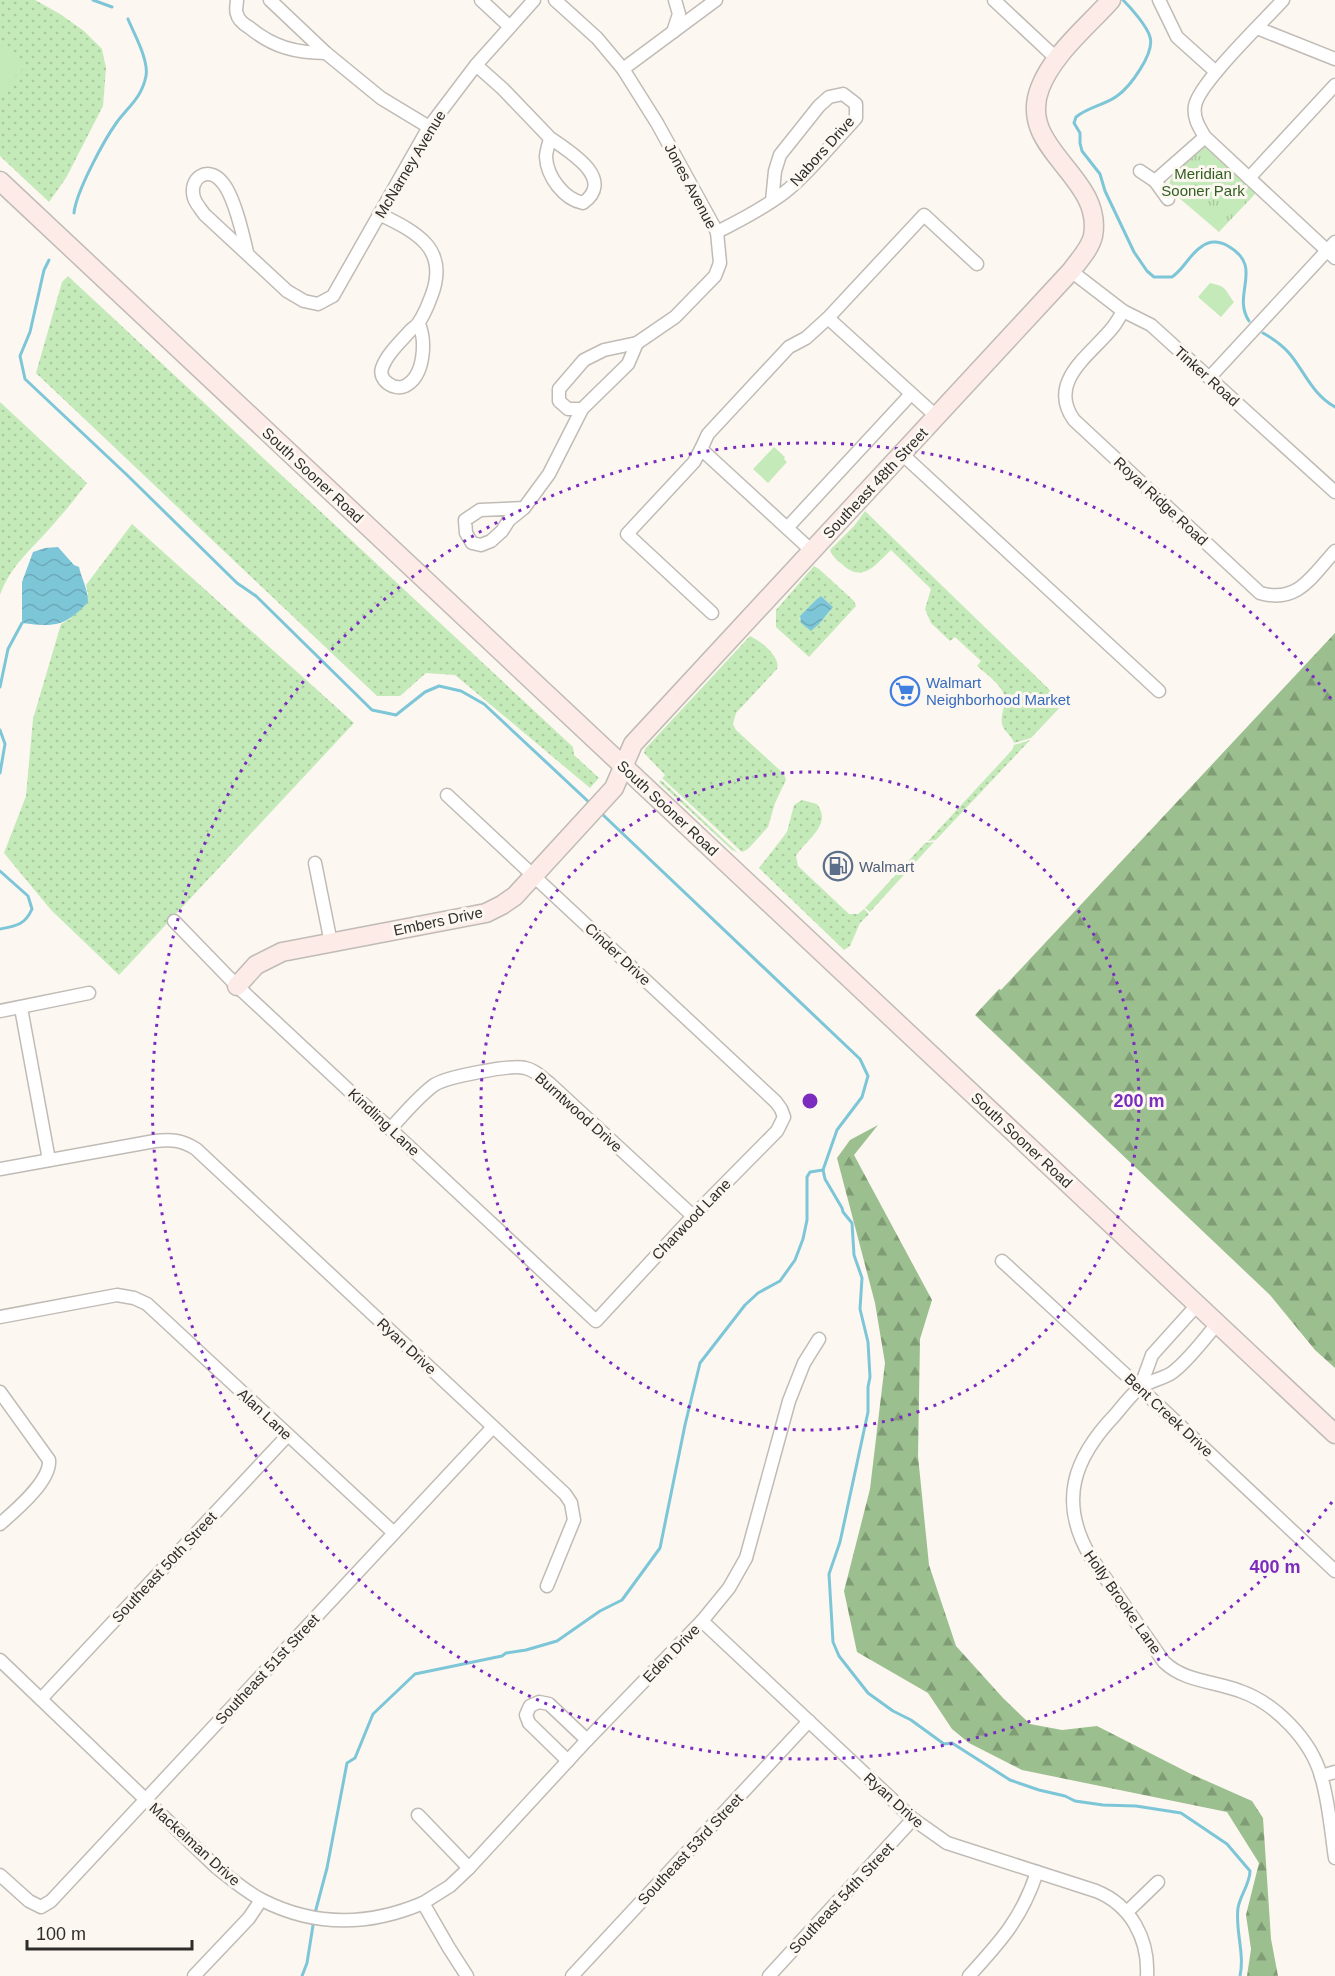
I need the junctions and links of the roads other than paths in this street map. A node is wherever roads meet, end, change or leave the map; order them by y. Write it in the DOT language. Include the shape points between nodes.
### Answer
graph roads {
  1 [pos="237,0"];
  2 [pos="270,0"];
  3 [pos="481,0"];
  4 [pos="534,0"];
  5 [pos="555,0"];
  6 [pos="675,0"];
  7 [pos="716,0"];
  8 [pos="994,0"];
  9 [pos="1111,0"];
  10 [pos="1159,0"];
  11 [pos="1283,0"];
  12 [pos="509,26"];
  13 [pos="1257,28"];
  14 [pos="672,33"];
  15 [pos="326,53"];
  16 [pos="1057,58"];
  17 [pos="1335,60"];
  18 [pos="476,65"];
  19 [pos="623,69"];
  20 [pos="1216,72"];
  21 [pos="1335,85"];
  22 [pos="429,127"];
  23 [pos="1205,137"];
  24 [pos="550,138"];
  25 [pos="1140,171"];
  26 [pos="1249,178"];
  27 [pos="0,181"];
  28 [pos="1155,181"];
  29 [pos="1168,199"];
  30 [pos="772,201"];
  31 [pos="379,214"];
  32 [pos="717,232"];
  33 [pos="1332,250"];
  34 [pos="247,252"];
  35 [pos="977,264"];
  36 [pos="1071,271"];
  37 [pos="1123,311"];
  38 [pos="828,318"];
  39 [pos="418,324"];
  40 [pos="637,343"];
  41 [pos="1210,377"];
  42 [pos="911,394"];
  43 [pos="582,409"];
  44 [pos="936,416"];
  45 [pos="701,449"];
  46 [pos="902,454"];
  47 [pos="1335,492"];
  48 [pos="524,508"];
  49 [pos="787,528"];
  50 [pos="812,551"];
  51 [pos="1335,551"];
  52 [pos="712,613"];
  53 [pos="1159,691"];
  54 [pos="624,766"];
  55 [pos="447,795"];
  56 [pos="315,863"];
  57 [pos="534,876"];
  58 [pos="174,921"];
  59 [pos="331,943"];
  60 [pos="237,986"];
  61 [pos="89,993"];
  62 [pos="21,1008"];
  63 [pos="0,1011"];
  64 [pos="783,1117"];
  65 [pos="391,1128"];
  66 [pos="49,1160"];
  67 [pos="0,1169"];
  68 [pos="693,1216"];
  69 [pos="1002,1261"];
  70 [pos="1197,1305"];
  71 [pos="0,1317"];
  72 [pos="596,1321"];
  73 [pos="1217,1324"];
  74 [pos="819,1339"];
  75 [pos="1140,1388"];
  76 [pos="0,1392"];
  77 [pos="493,1427"];
  78 [pos="1335,1434"];
  79 [pos="288,1435"];
  80 [pos="0,1524"];
  81 [pos="394,1533"];
  82 [pos="1335,1571"];
  83 [pos="547,1586"];
  84 [pos="702,1621"];
  85 [pos="0,1660"];
  86 [pos="40,1699"];
  87 [pos="808,1721"];
  88 [pos="587,1740"];
  89 [pos="568,1761"];
  90 [pos="1335,1772"];
  91 [pos="1321,1776"];
  92 [pos="146,1799"];
  93 [pos="418,1815"];
  94 [pos="914,1819"];
  95 [pos="1335,1858"];
  96 [pos="469,1868"];
  97 [pos="1037,1872"];
  98 [pos="0,1875"];
  99 [pos="1158,1882"];
  100 [pos="261,1900"];
  101 [pos="423,1903"];
  102 [pos="1127,1912"];
  103 [pos="194,1976"];
  104 [pos="467,1976"];
  105 [pos="572,1976"];
  106 [pos="769,1976"];
  107 [pos="969,1976"];
  108 [pos="1147,1976"];
  1 -- 15 [label="street" via="236,14 264,39 286,49"];
  2 -- 15 [label="street"];
  3 -- 12 [label="street"];
  4 -- 12 [label="street, McNarney Avenue"];
  5 -- 19 [label="street, Jones Avenue" via="597,38"];
  6 -- 14 [label="street" via="679,14"];
  7 -- 14 [label="street"];
  8 -- 16 [label="street"];
  9 -- 16 [label="main road"];
  10 -- 20 [label="street" via="1177,37"];
  11 -- 13 [label="street"];
  12 -- 18 [label="street, McNarney Avenue"];
  13 -- 17 [label="street"];
  13 -- 20 [label="street"];
  14 -- 19 [label="street"];
  15 -- 22 [label="street" via="381,98"];
  16 -- 36 [label="main road, Southeast 48th Street" via="1040,88 1035,108 1040,131 1083,188 1092,210 1093,236"];
  18 -- 22 [label="street, McNarney Avenue"];
  18 -- 24 [label="street"];
  19 -- 32 [label="street, Jones Avenue"];
  20 -- 23 [label="street" via="1198,96 1195,112"];
  21 -- 26 [label="street"];
  22 -- 31 [label="street, McNarney Avenue"];
  23 -- 26 [label="street"];
  23 -- 28 [label="street"];
  24 -- 24 [label="street" via="546,155 564,193 573,201 583,202 593,196 594,176"];
  25 -- 28 [label="street"];
  26 -- 33 [label="street"];
  27 -- 54 [label="main road, South Sooner Road"];
  28 -- 29 [label="street"];
  30 -- 30 [label="street, Nabors Drive" via="856,118 856,104 843,94 829,97 819,106 780,155"];
  30 -- 32 [label="street, Nabors Drive"];
  31 -- 34 [label="street, McNarney Avenue" via="333,296 318,304 287,291"];
  31 -- 39 [label="street" via="415,233 435,258 435,286"];
  32 -- 40 [label="street, Jones Avenue" via="720,263 715,276 675,316"];
  33 -- 41 [label="street"];
  34 -- 34 [label="street" via="195,201 193,187 203,174 211,174 224,184"];
  35 -- 38 [label="street" via="924,215"];
  36 -- 37 [label="street, Tinker Road"];
  36 -- 44 [label="main road, Southeast 48th Street"];
  37 -- 41 [label="street, Tinker Road" via="1151,325"];
  37 -- 51 [label="street, Royal Ridge Road" via="1074,369 1066,388 1067,407 1074,420 1260,593 1277,597 1296,592"];
  38 -- 42 [label="street"];
  38 -- 45 [label="street" via="789,347 708,434"];
  39 -- 39 [label="street" via="382,368 389,384 401,388 417,371 423,339"];
  40 -- 43 [label="street" via="628,364"];
  40 -- 43 [label="street, Jones Avenue" via="604,350 584,360 570,375 559,389 559,401 568,409"];
  41 -- 47 [label="street, Tinker Road"];
  42 -- 44 [label="street"];
  42 -- 49 [label="street"];
  43 -- 48 [label="street" via="549,474"];
  44 -- 46 [label="main road, Southeast 48th Street"];
  45 -- 49 [label="street"];
  45 -- 52 [label="street" via="694,462 627,534"];
  46 -- 50 [label="main road, Southeast 48th Street"];
  46 -- 53 [label="street"];
  48 -- 48 [label="street" via="480,510 465,520 466,533 472,543 481,545 497,536"];
  49 -- 50 [label="street"];
  50 -- 54 [label="main road, Southeast 48th Street" via="633,744"];
  54 -- 57 [label="main road, Embers Drive" via="614,788"];
  54 -- 70 [label="main road, South Sooner Road"];
  55 -- 57 [label="street, Cinder Drive"];
  56 -- 59 [label="street"];
  57 -- 59 [label="main road, Embers Drive" via="509,900 486,913"];
  57 -- 64 [label="street, Cinder Drive" via="776,1102"];
  58 -- 60 [label="street, Kindling Lane"];
  59 -- 60 [label="main road, Embers Drive" via="269,957"];
  60 -- 65 [label="street, Kindling Lane"];
  61 -- 62 [label="street"];
  62 -- 63 [label="street"];
  62 -- 66 [label="street"];
  64 -- 68 [label="street, Charwood Lane" via="777,1131"];
  65 -- 68 [label="street, Burntwood Drive" via="435,1084 523,1067 549,1083"];
  65 -- 72 [label="street, Kindling Lane"];
  66 -- 67 [label="street"];
  66 -- 77 [label="street, Ryan Drive" via="171,1139 190,1145"];
  68 -- 72 [label="street, Charwood Lane"];
  69 -- 75 [label="street, Bent Creek Drive"];
  70 -- 73 [label="main road, South Sooner Road"];
  70 -- 75 [label="street, Holly Brooke Lane" via="1152,1355"];
  71 -- 79 [label="street, Alan Lane" via="117,1295 134,1298 147,1304"];
  73 -- 75 [label="street, Holly Brooke Lane" via="1173,1372"];
  73 -- 78 [label="main road, South Sooner Road"];
  74 -- 84 [label="street, Eden Drive" via="804,1363 789,1401 746,1558 729,1588"];
  75 -- 82 [label="street, Bent Creek Drive"];
  75 -- 91 [label="street, Holly Brooke Lane" via="1093,1439 1078,1468 1072,1496 1075,1521 1084,1545 1170,1668 1186,1677 1241,1691 1269,1707 1303,1741"];
  76 -- 80 [label="street" via="49,1460 50,1467 28,1497"];
  77 -- 81 [label="street, Southeast 51st Street"];
  77 -- 83 [label="street, Ryan Drive" via="565,1494 574,1511 574,1520"];
  79 -- 81 [label="street, Alan Lane"];
  79 -- 86 [label="street, Southeast 50th Street"];
  81 -- 92 [label="street, Southeast 51st Street"];
  84 -- 87 [label="street, Ryan Drive"];
  84 -- 88 [label="street, Eden Drive"];
  85 -- 86 [label="street, Mackelman Drive"];
  86 -- 92 [label="street, Mackelman Drive"];
  87 -- 94 [label="street, Ryan Drive"];
  87 -- 105 [label="street, Southeast 53rd Street"];
  88 -- 89 [label="street, Eden Drive"];
  88 -- 89 [label="street" via="549,1704 539,1702 530,1706 526,1715 529,1723"];
  89 -- 96 [label="street, Eden Drive"];
  90 -- 91 [label="street"];
  91 -- 95 [label="street, Holly Brooke Lane"];
  92 -- 98 [label="street, Southeast 51st Street" via="44,1906 29,1901"];
  92 -- 100 [label="street, Mackelman Drive" via="216,1867"];
  93 -- 96 [label="street"];
  94 -- 97 [label="street, Ryan Drive" via="947,1842"];
  94 -- 106 [label="street, Southeast 54th Street"];
  96 -- 101 [label="street, Eden Drive" via="444,1891"];
  97 -- 102 [label="street, Ryan Drive" via="1107,1896"];
  97 -- 107 [label="street" via="1012,1926"];
  99 -- 102 [label="street"];
  100 -- 101 [label="street, Mackelman Drive" via="302,1916 340,1921 396,1914"];
  100 -- 103 [label="street"];
  101 -- 104 [label="street"];
  102 -- 108 [label="street" via="1143,1942"];
}
